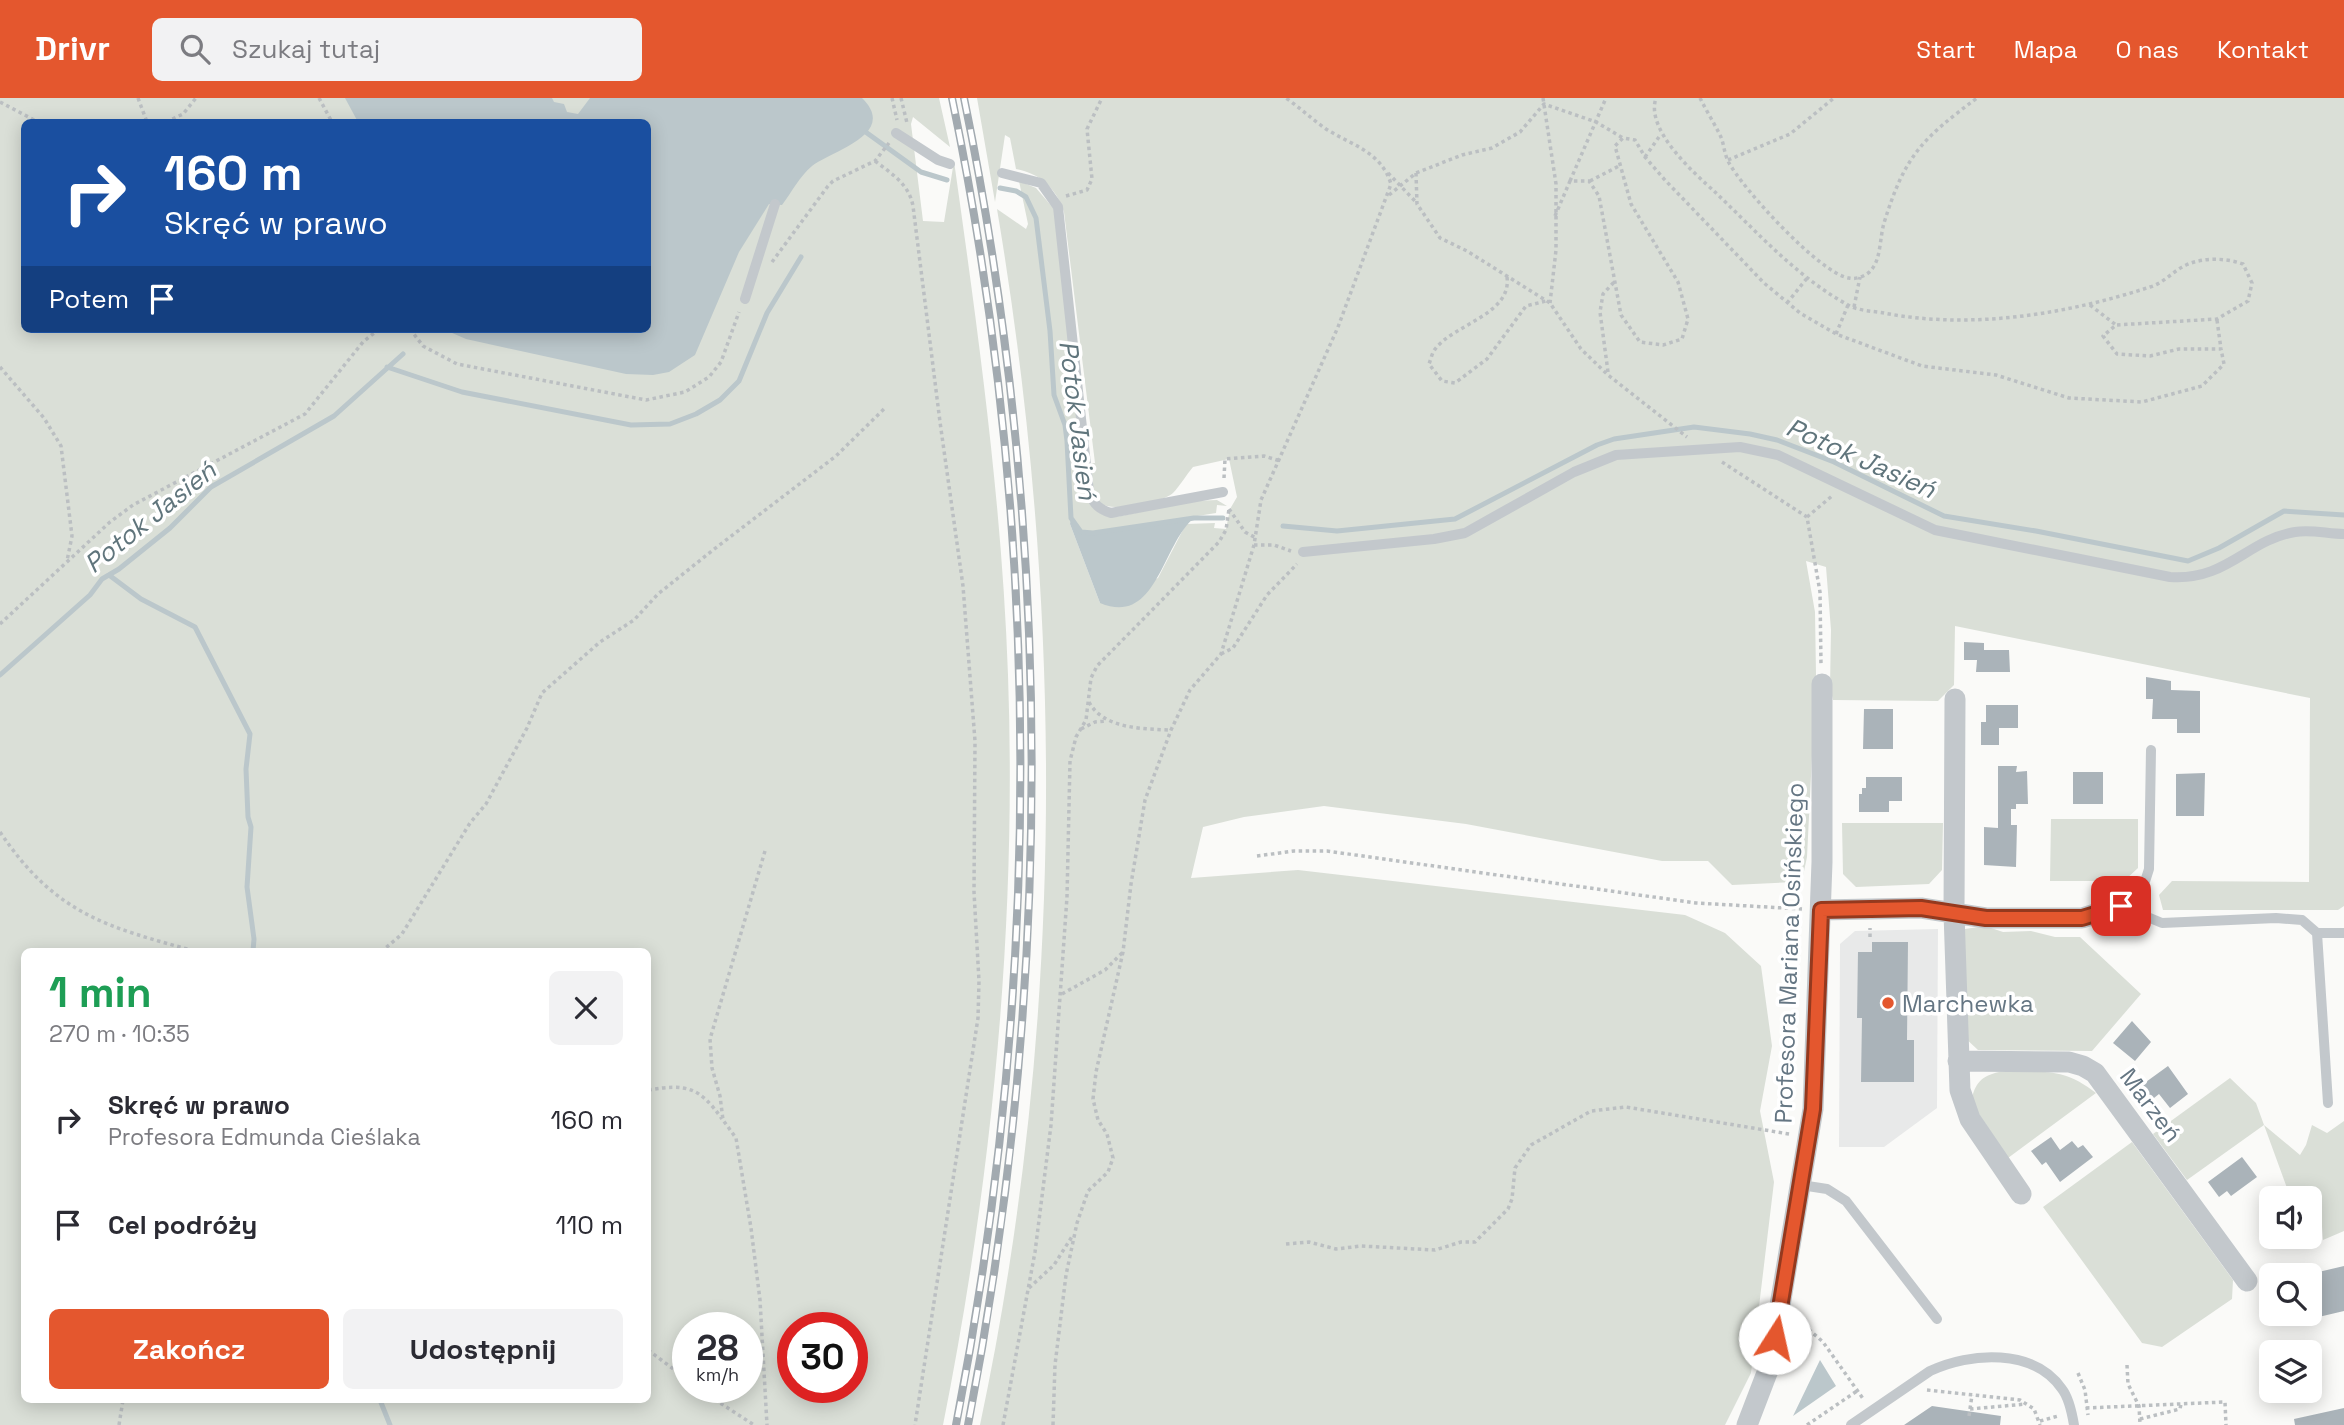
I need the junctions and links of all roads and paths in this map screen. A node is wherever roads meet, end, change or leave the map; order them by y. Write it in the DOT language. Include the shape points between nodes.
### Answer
graph roads {
  1 [pos="138,98"];
  2 [pos="196,98"];
  3 [pos="318,98"];
  4 [pos="901,98"];
  5 [pos="1102,98"];
  6 [pos="1286,98"];
  7 [pos="1606,98"];
  8 [pos="1656,98"];
  9 [pos="1700,98"];
  10 [pos="1834,98"];
  11 [pos="1977,98"];
  12 [pos="1543,101"];
  13 [pos="0,102"];
  14 [pos="31,119"];
  15 [pos="146,119"];
  16 [pos="172,119"];
  17 [pos="330,119"];
  18 [pos="1596,122"];
  19 [pos="1661,134"];
  20 [pos="899,135"];
  21 [pos="1623,138"];
  22 [pos="889,143"];
  23 [pos="1645,157"];
  24 [pos="1727,160"];
  25 [pos="875,161"];
  26 [pos="950,164"];
  27 [pos="1619,166"];
  28 [pos="1002,173"];
  29 [pos="1388,173"];
  30 [pos="1416,173"];
  31 [pos="1570,181"];
  32 [pos="1589,181"];
  33 [pos="1402,185"];
  34 [pos="1387,197"];
  35 [pos="1053,198"];
  36 [pos="775,204"];
  37 [pos="1417,204"];
  38 [pos="1555,216"];
  39 [pos="768,268"];
  40 [pos="1507,277"];
  41 [pos="1808,277"];
  42 [pos="1860,277"];
  43 [pos="1616,280"];
  44 [pos="745,299"];
  45 [pos="1548,302"];
  46 [pos="1787,303"];
  47 [pos="1848,305"];
  48 [pos="2090,305"];
  49 [pos="1854,307"];
  50 [pos="2217,319"];
  51 [pos="2116,325"];
  52 [pos="374,333"];
  53 [pos="413,333"];
  54 [pos="1836,334"];
  55 [pos="2221,349"];
  56 [pos="0,367"];
  57 [pos="1608,374"];
  58 [pos="886,407"];
  59 [pos="1697,445"];
  60 [pos="1280,461"];
  61 [pos="1844,486"];
  62 [pos="1223,492"];
  63 [pos="1807,517"];
  64 [pos="2344,534"];
  65 [pos="1256,538"];
  66 [pos="1254,545"];
  67 [pos="1303,552"];
  68 [pos="66,563"];
  69 [pos="0,624"];
  70 [pos="1221,654"];
  71 [pos="1822,684"];
  72 [pos="1955,699"];
  73 [pos="1088,701"];
  74 [pos="1109,721"];
  75 [pos="1080,729"];
  76 [pos="1171,730"];
  77 [pos="2151,750"];
  78 [pos="0,832"];
  79 [pos="765,851"];
  80 [pos="1257,856"];
  81 [pos="2121,906"];
  82 [pos="1821,910"];
  83 [pos="1954,913"];
  84 [pos="2317,933"];
  85 [pos="2344,933"];
  86 [pos="184,948"];
  87 [pos="386,948"];
  88 [pos="1123,952"];
  89 [pos="1062,995"];
  90 [pos="1958,1061"];
  91 [pos="651,1090"];
  92 [pos="2328,1102"];
  93 [pos="723,1120"];
  94 [pos="1807,1147"];
  95 [pos="1801,1185"];
  96 [pos="2021,1194"];
  97 [pos="1075,1231"];
  98 [pos="1286,1244"];
  99 [pos="2247,1281"];
  100 [pos="1027,1289"];
  101 [pos="1937,1319"];
  102 [pos="1797,1320"];
  103 [pos="651,1352"];
  104 [pos="2127,1365"];
  105 [pos="672,1368"];
  106 [pos="2078,1373"];
  107 [pos="1920,1389"];
  108 [pos="1857,1391"];
  109 [pos="1972,1395"];
  110 [pos="123,1403"];
  111 [pos="720,1403"];
  112 [pos="2028,1404"];
  113 [pos="2181,1404"];
  114 [pos="2140,1406"];
  115 [pos="2088,1407"];
  116 [pos="1970,1409"];
  117 [pos="1871,1411"];
  118 [pos="1969,1416"];
  119 [pos="2140,1422"];
  120 [pos="119,1425"];
  121 [pos="754,1425"];
  122 [pos="766,1425"];
  123 [pos="915,1425"];
  124 [pos="1003,1425"];
  125 [pos="1054,1425"];
  126 [pos="1747,1425"];
  127 [pos="1807,1425"];
  128 [pos="1851,1425"];
  129 [pos="2040,1425"];
  130 [pos="2074,1425"];
  131 [pos="2088,1425"];
  132 [pos="2226,1425"];
  1 -- 15 [label="path"];
  2 -- 16 [label="path"];
  3 -- 17 [label="path"];
  4 -- 20 [label="path" via="907,124"];
  5 -- 35 [label="path" via="1087,129 1092,179 1087,190"];
  6 -- 29 [label="path" via="1328,130 1374,156"];
  7 -- 18 [label="path"];
  8 -- 19 [label="path"];
  9 -- 24 [label="path"];
  10 -- 24 [label="path" via="1790,134"];
  11 -- 42 [label="path" via="1933,131 1909,159 1887,214 1875,263"];
  12 -- 18 [label="path"];
  12 -- 30 [label="path" via="1520,132 1492,148"];
  12 -- 38 [label="path" via="1556,184"];
  13 -- 14 [label="path"];
  18 -- 21 [label="path"];
  18 -- 31 [label="path"];
  19 -- 23 [label="path"];
  19 -- 41 [label="path" via="1683,162"];
  20 -- 26 [label="lane"];
  21 -- 23 [label="path" via="1635,140"];
  21 -- 27 [label="path" via="1615,146"];
  22 -- 25 [label="path"];
  23 -- 46 [label="path"];
  24 -- 42 [label="path" via="1751,194 1801,246 1839,274"];
  25 -- 39 [label="path" via="828,186"];
  25 -- 123 [label="path" via="911,194 963,586 975,741 978,1018"];
  27 -- 32 [label="path"];
  27 -- 43 [label="path" via="1639,220 1678,282 1688,319 1682,339 1663,345 1640,342 1621,315"];
  28 -- 35 [label="lane" via="1041,183"];
  29 -- 33 [label="path"];
  29 -- 34 [label="path"];
  30 -- 33 [label="path"];
  30 -- 37 [label="path"];
  31 -- 32 [label="path"];
  31 -- 38 [label="path"];
  32 -- 43 [label="path" via="1599,196"];
  33 -- 34 [label="path"];
  33 -- 37 [label="path"];
  34 -- 60 [label="path"];
  35 -- 62 [label="lane" via="1093,502 1111,513"];
  36 -- 44 [label="lane"];
  37 -- 40 [label="path" via="1440,238"];
  38 -- 45 [label="path" via="1556,250"];
  40 -- 45 [label="path"];
  40 -- 45 [label="path" via="1508,286 1497,306 1435,349 1429,364 1442,381 1455,383 1487,359 1526,306"];
  41 -- 46 [label="path"];
  41 -- 47 [label="path"];
  42 -- 49 [label="path"];
  43 -- 57 [label="path" via="1603,294 1600,312"];
  44 -- 53 [label="path" via="721,362 698,385 663,399 585,391 457,364 423,346"];
  45 -- 57 [label="path" via="1581,349"];
  46 -- 54 [label="path"];
  47 -- 49 [label="path"];
  47 -- 54 [label="path"];
  48 -- 49 [label="path" via="2010,318 1911,319"];
  48 -- 50 [label="path" via="2155,286 2187,265 2226,258 2243,264 2252,283 2248,301"];
  48 -- 51 [label="path"];
  50 -- 51 [label="path"];
  50 -- 55 [label="path"];
  51 -- 55 [label="path" via="2103,336 2118,354 2150,356 2179,349"];
  52 -- 68 [label="path" via="305,414 133,505"];
  54 -- 55 [label="path" via="1922,366 1996,375 2069,398 2142,402 2202,386 2224,364"];
  56 -- 68 [label="path" via="44,418 61,446 72,536"];
  57 -- 59 [label="path"];
  58 -- 87 [label="path" via="836,456 658,594 634,620 600,642 542,693 486,804 402,934"];
  59 -- 61 [label="lane" via="1778,455"];
  59 -- 63 [label="path"];
  59 -- 67 [label="lane" via="1595,462 1451,537"];
  60 -- 62 [label="path" via="1264,456 1225,459"];
  60 -- 65 [label="path" via="1261,500"];
  61 -- 63 [label="path"];
  61 -- 64 [label="lane" via="1935,530 2171,577 2206,575 2295,532"];
  63 -- 71 [label="path" via="1820,592"];
  65 -- 66 [label="path"];
  65 -- 73 [label="path" via="1229,509 1219,541 1097,666"];
  66 -- 67 [label="path"];
  66 -- 70 [label="path"];
  67 -- 70 [label="path" via="1294,569 1267,595 1233,649"];
  68 -- 69 [label="path"];
  70 -- 76 [label="path" via="1190,690"];
  71 -- 82 [label="street, Profesora Mariana Osińskiego"];
  72 -- 83 [label="street"];
  73 -- 74 [label="path"];
  73 -- 75 [label="path"];
  74 -- 75 [label="path"];
  74 -- 76 [label="path"];
  75 -- 89 [label="path" via="1070,761"];
  76 -- 88 [label="path" via="1145,800"];
  77 -- 81 [label="lane" via="2149,869 2142,891"];
  78 -- 86 [label="path" via="41,883 73,908 120,930"];
  79 -- 93 [label="path" via="710,1039"];
  80 -- 82 [label="path" via="1327,851 1696,902"];
  81 -- 83 [label="street" via="2082,918 1986,918"];
  81 -- 84 [label="lane" via="2162,923 2289,919 2302,920"];
  82 -- 83 [label="street" via="1921,908"];
  82 -- 94 [label="street, Profesora Mariana Osińskiego" via="1813,1109"];
  83 -- 90 [label="street"];
  84 -- 85 [label="lane"];
  84 -- 92 [label="lane"];
  88 -- 89 [label="path" via="1105,970"];
  88 -- 97 [label="path" via="1093,1099 1113,1157 1108,1172 1088,1191"];
  89 -- 100 [label="path" via="1051,1125"];
  90 -- 96 [label="street" via="1960,1090 1970,1119"];
  90 -- 99 [label="street, Marzeń" via="2068,1062 2095,1073"];
  91 -- 93 [label="path" via="690,1088 708,1099"];
  93 -- 122 [label="path" via="736,1138 751,1228 760,1300"];
  94 -- 95 [label="street, Profesora Mariana Osińskiego"];
  94 -- 98 [label="path" via="1789,1134 1770,1129 1626,1107 1591,1111 1531,1145 1515,1168 1508,1209 1475,1242 1434,1250"];
  95 -- 101 [label="lane" via="1827,1188 1846,1201"];
  95 -- 126 [label="street, Profesora Mariana Osińskiego" via="1770,1365"];
  97 -- 100 [label="path" via="1054,1265"];
  97 -- 125 [label="path" via="1055,1365"];
  100 -- 124 [label="path"];
  102 -- 108 [label="path" via="1823,1342"];
  103 -- 105 [label="path"];
  104 -- 114 [label="path" via="2128,1384"];
  106 -- 115 [label="path"];
  107 -- 109 [label="path"];
  108 -- 117 [label="path"];
  108 -- 127 [label="path"];
  109 -- 112 [label="path"];
  109 -- 116 [label="path"];
  110 -- 120 [label="path"];
  111 -- 121 [label="path"];
  112 -- 116 [label="path"];
  112 -- 129 [label="path"];
  113 -- 114 [label="path"];
  113 -- 119 [label="path" via="2180,1409"];
  113 -- 132 [label="path" via="2225,1402"];
  114 -- 115 [label="path"];
  114 -- 119 [label="path"];
  115 -- 131 [label="path"];
  116 -- 118 [label="path"];
  117 -- 128 [label="lane"];
  117 -- 130 [label="lane" via="1945,1364 2006,1358 2048,1373 2063,1390"];
}
